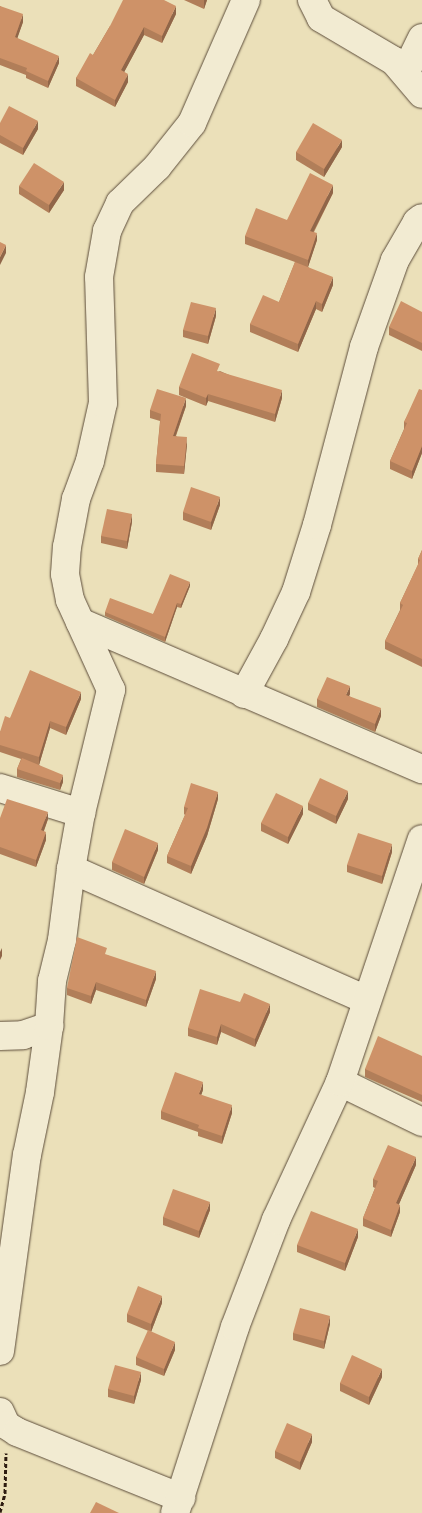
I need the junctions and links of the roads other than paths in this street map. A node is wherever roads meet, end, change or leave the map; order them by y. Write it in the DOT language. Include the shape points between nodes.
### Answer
graph roads {
  1 [pos="246,0"];
  2 [pos="312,0"];
  3 [pos="422,38"];
  4 [pos="405,73"];
  5 [pos="422,94"];
  6 [pos="422,218"];
  7 [pos="80,622"];
  8 [pos="244,694"];
  9 [pos="422,769"];
  10 [pos="0,788"];
  11 [pos="81,812"];
  12 [pos="422,839"];
  13 [pos="71,870"];
  14 [pos="366,1000"];
  15 [pos="49,1026"];
  16 [pos="0,1036"];
  17 [pos="340,1082"];
  18 [pos="422,1122"];
  19 [pos="0,1351"];
  20 [pos="3,1419"];
  21 [pos="178,1506"];
  1 -- 7 [label="street" via="192,123 157,167 120,203 107,231 99,277 103,403 90,461 76,499 65,574 70,600"];
  2 -- 4 [label="street" via="321,18 394,61"];
  3 -- 4 [label="street"];
  4 -- 5 [label="street"];
  6 -- 8 [label="street" via="395,260 364,347 296,592"];
  7 -- 8 [label="street"];
  7 -- 11 [label="street" via="111,690"];
  8 -- 9 [label="street"];
  10 -- 11 [label="street"];
  11 -- 13 [label="street"];
  12 -- 14 [label="street"];
  13 -- 14 [label="street"];
  13 -- 15 [label="street" via="62,940 52,981"];
  14 -- 17 [label="street"];
  15 -- 16 [label="street" via="23,1034"];
  15 -- 19 [label="street" via="27,1155"];
  17 -- 18 [label="street"];
  17 -- 21 [label="street" via="276,1220 236,1327"];
  20 -- 21 [label="street" via="17,1432"];
}
